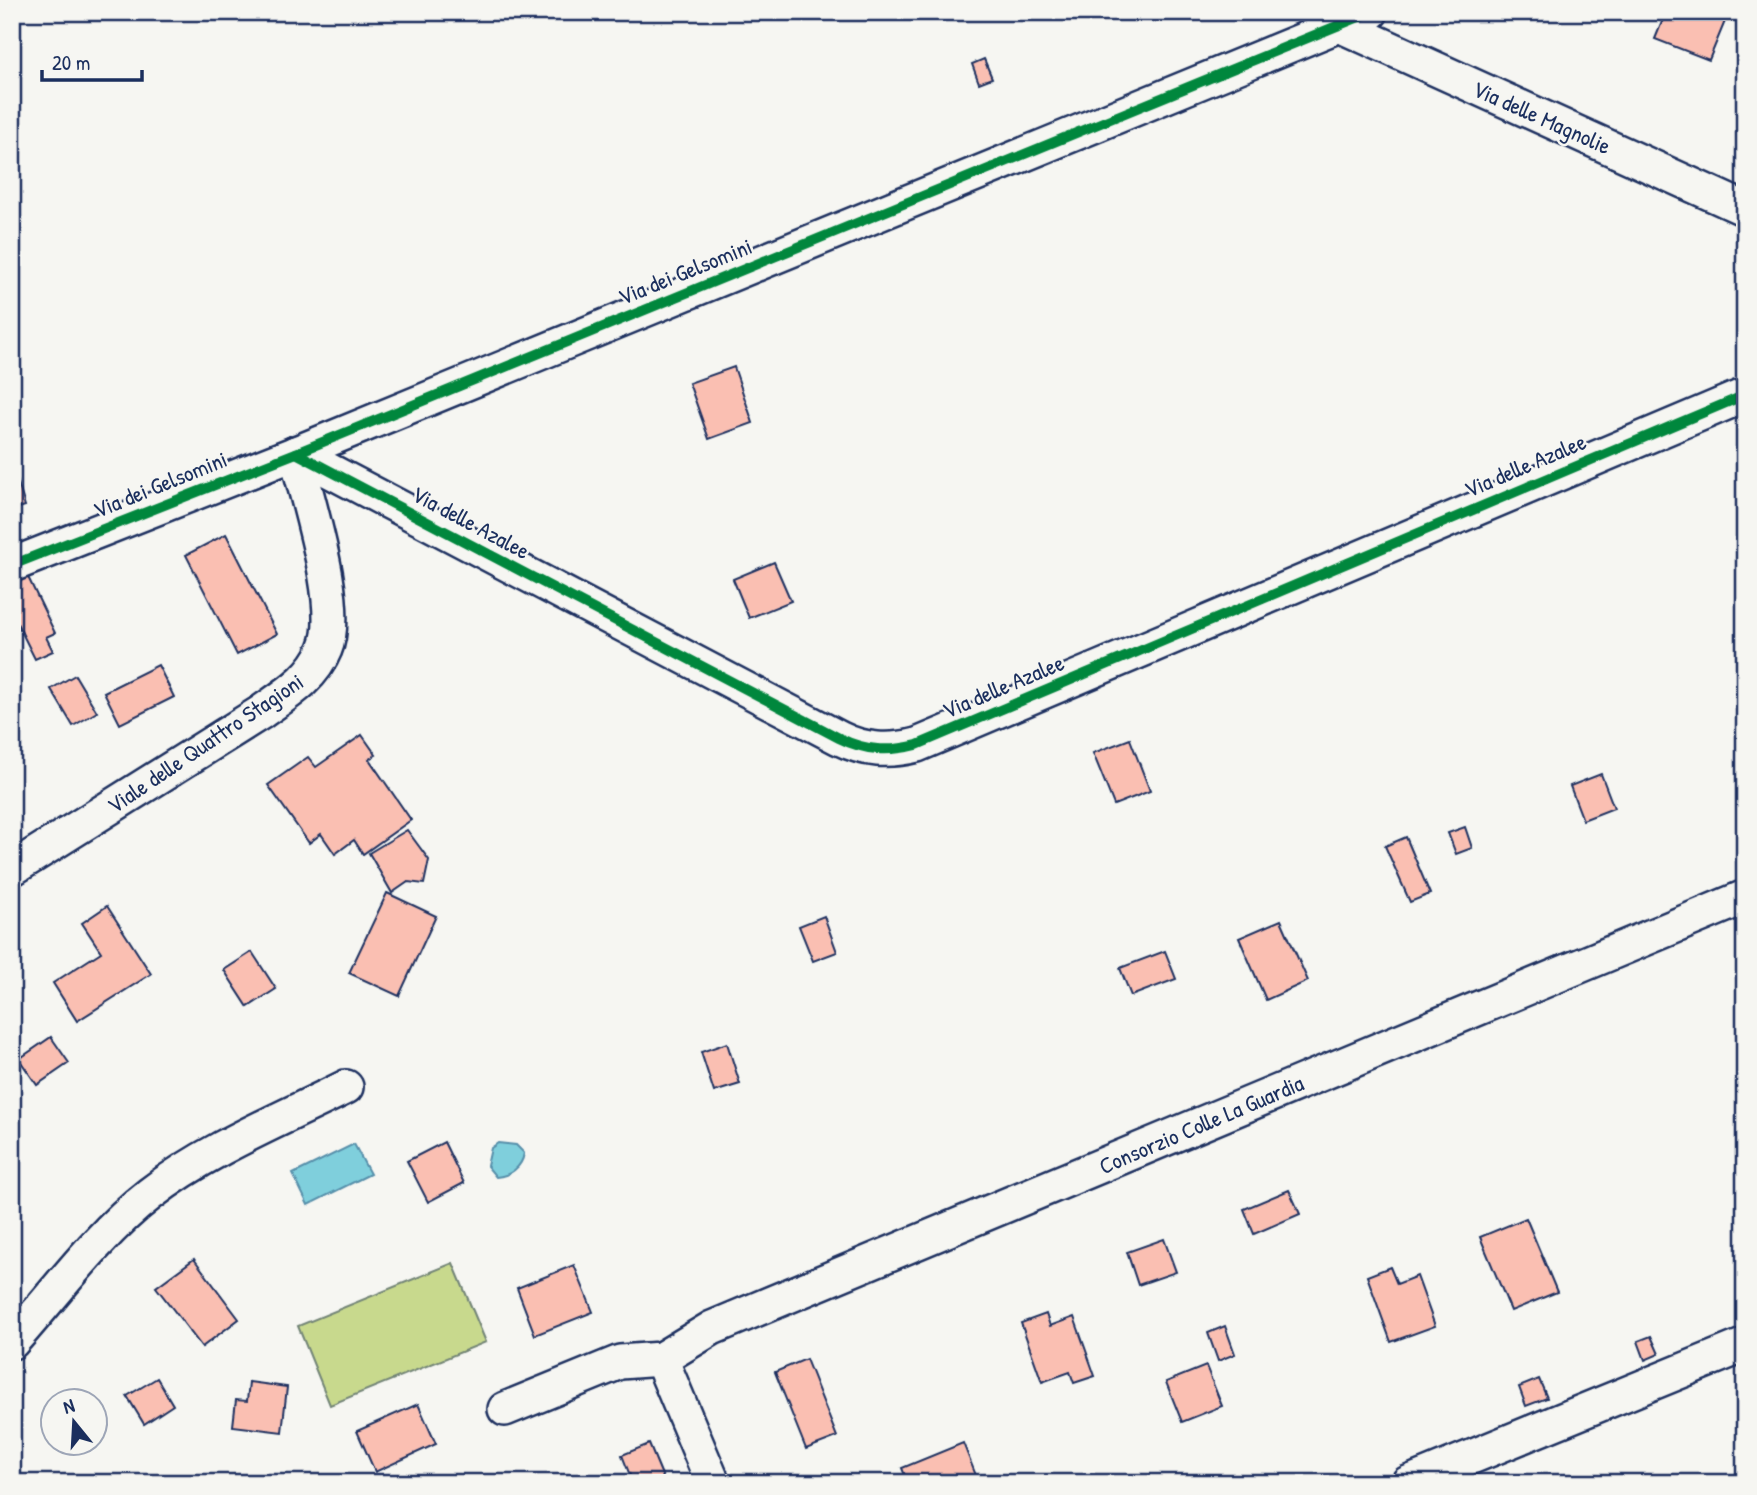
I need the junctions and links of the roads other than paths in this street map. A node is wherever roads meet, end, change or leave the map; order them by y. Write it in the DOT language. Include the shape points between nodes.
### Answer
graph roads {
  1 [pos="1371,12"];
  2 [pos="1339,25"];
  3 [pos="1745,209"];
  4 [pos="1745,396"];
  5 [pos="296,453"];
  6 [pos="12,565"];
  7 [pos="12,869"];
  8 [pos="1745,897"];
  9 [pos="346,1087"];
  10 [pos="12,1342"];
  11 [pos="1745,1345"];
  12 [pos="661,1359"];
  13 [pos="505,1409"];
  14 [pos="713,1483"];
  15 [pos="1408,1483"];
  1 -- 2 [label="street, Via dei Gelsomini"];
  2 -- 3 [label="street, Via delle Magnolie"];
  2 -- 5 [label="street, Via dei Gelsomini"];
  4 -- 5 [label="street, Via delle Azalee" via="917,745 892,750 863,748 839,738"];
  5 -- 6 [label="street, Via dei Gelsomini"];
  5 -- 7 [label="street, Viale delle Quattro Stagioni" via="331,608 329,637 318,662 299,684 269,706"];
  8 -- 12 [label="street, Consorzio Colle La Guardia" via="712,1328"];
  9 -- 10 [label="street" via="200,1161 149,1195 112,1229"];
  11 -- 15 [label="street"];
  12 -- 13 [label="street, Consorzio Colle La Guardia" via="620,1362"];
  12 -- 14 [label="street"];
}
